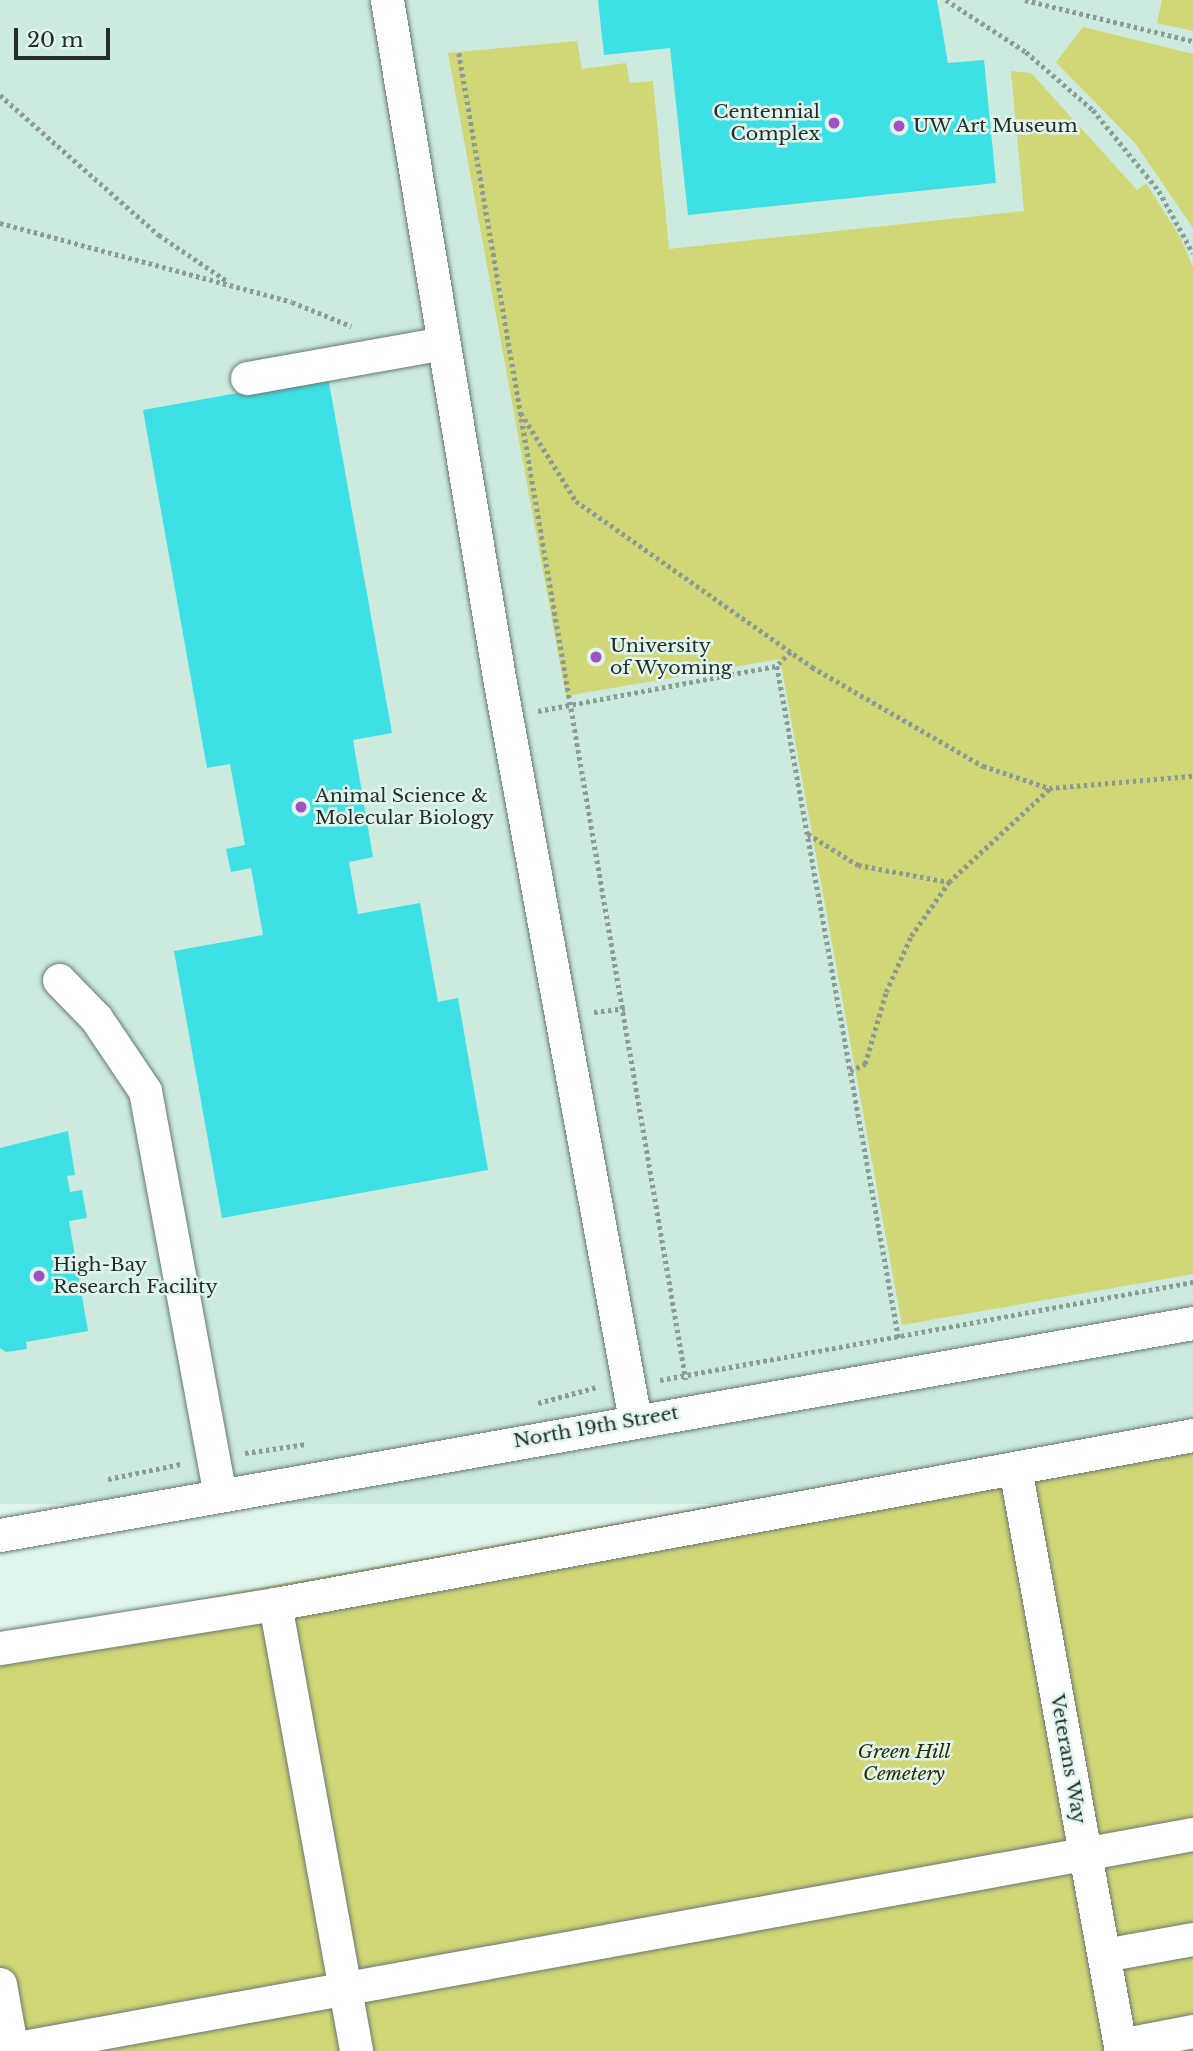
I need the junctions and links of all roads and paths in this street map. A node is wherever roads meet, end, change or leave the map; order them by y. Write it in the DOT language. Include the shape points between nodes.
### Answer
graph roads {
  1 [pos="387,0"];
  2 [pos="946,0"];
  3 [pos="1025,0"];
  4 [pos="1193,41"];
  5 [pos="459,53"];
  6 [pos="0,95"];
  7 [pos="0,223"];
  8 [pos="1193,253"];
  9 [pos="230,284"];
  10 [pos="443,343"];
  11 [pos="384,353"];
  12 [pos="247,378"];
  13 [pos="519,410"];
  14 [pos="792,652"];
  15 [pos="777,666"];
  16 [pos="572,706"];
  17 [pos="506,716"];
  18 [pos="1193,776"];
  19 [pos="1049,788"];
  20 [pos="808,834"];
  21 [pos="949,882"];
  22 [pos="59,980"];
  23 [pos="850,1071"];
  24 [pos="1193,1323"];
  25 [pos="905,1371"];
  26 [pos="691,1410"];
  27 [pos="635,1420"];
  28 [pos="1193,1434"];
  29 [pos="1015,1468"];
  30 [pos="220,1495"];
  31 [pos="0,1535"];
  32 [pos="275,1604"];
  33 [pos="0,1648"];
  34 [pos="1193,1833"];
  35 [pos="1085,1854"];
  36 [pos="1193,1939"];
  37 [pos="1104,1955"];
  38 [pos="0,1984"];
  39 [pos="345,1988"];
  40 [pos="1193,2031"];
  41 [pos="1120,2048"];
  42 [pos="12,2050"];
  43 [pos="356,2051"];
  1 -- 10 [label="street"];
  2 -- 8 [label="path" via="1026,52 1093,110 1159,191"];
  3 -- 4 [label="path"];
  5 -- 13 [label="path"];
  6 -- 9 [label="path" via="159,235"];
  7 -- 9 [label="path"];
  9 -- 11 [label="path" via="350,325"];
  10 -- 11 [label="street"];
  10 -- 17 [label="street"];
  11 -- 12 [label="street"];
  13 -- 14 [label="path" via="576,501"];
  13 -- 16 [label="path"];
  14 -- 15 [label="path"];
  14 -- 19 [label="path" via="983,766"];
  15 -- 16 [label="path"];
  15 -- 20 [label="path"];
  16 -- 17 [label="path"];
  16 -- 26 [label="path"];
  17 -- 27 [label="street"];
  18 -- 19 [label="path"];
  19 -- 21 [label="path"];
  20 -- 21 [label="path" via="858,865"];
  20 -- 23 [label="path"];
  21 -- 23 [label="path" via="911,936 886,992 865,1064"];
  22 -- 30 [label="street" via="96,1018 145,1091"];
  23 -- 25 [label="path"];
  24 -- 25 [label="street, North 19th Street"];
  25 -- 26 [label="street, North 19th Street"];
  26 -- 27 [label="street, North 19th Street"];
  27 -- 30 [label="street, North 19th Street"];
  28 -- 29 [label="street"];
  29 -- 32 [label="street"];
  29 -- 35 [label="street, Veterans Way"];
  30 -- 31 [label="street, North 19th Street"];
  32 -- 33 [label="street"];
  32 -- 39 [label="street"];
  34 -- 35 [label="street"];
  35 -- 37 [label="street, Veterans Way"];
  35 -- 39 [label="street"];
  36 -- 37 [label="street"];
  37 -- 41 [label="street, Veterans Way"];
  38 -- 42 [label="street"];
  39 -- 42 [label="street"];
  39 -- 43 [label="street"];
  40 -- 41 [label="street"];
}
